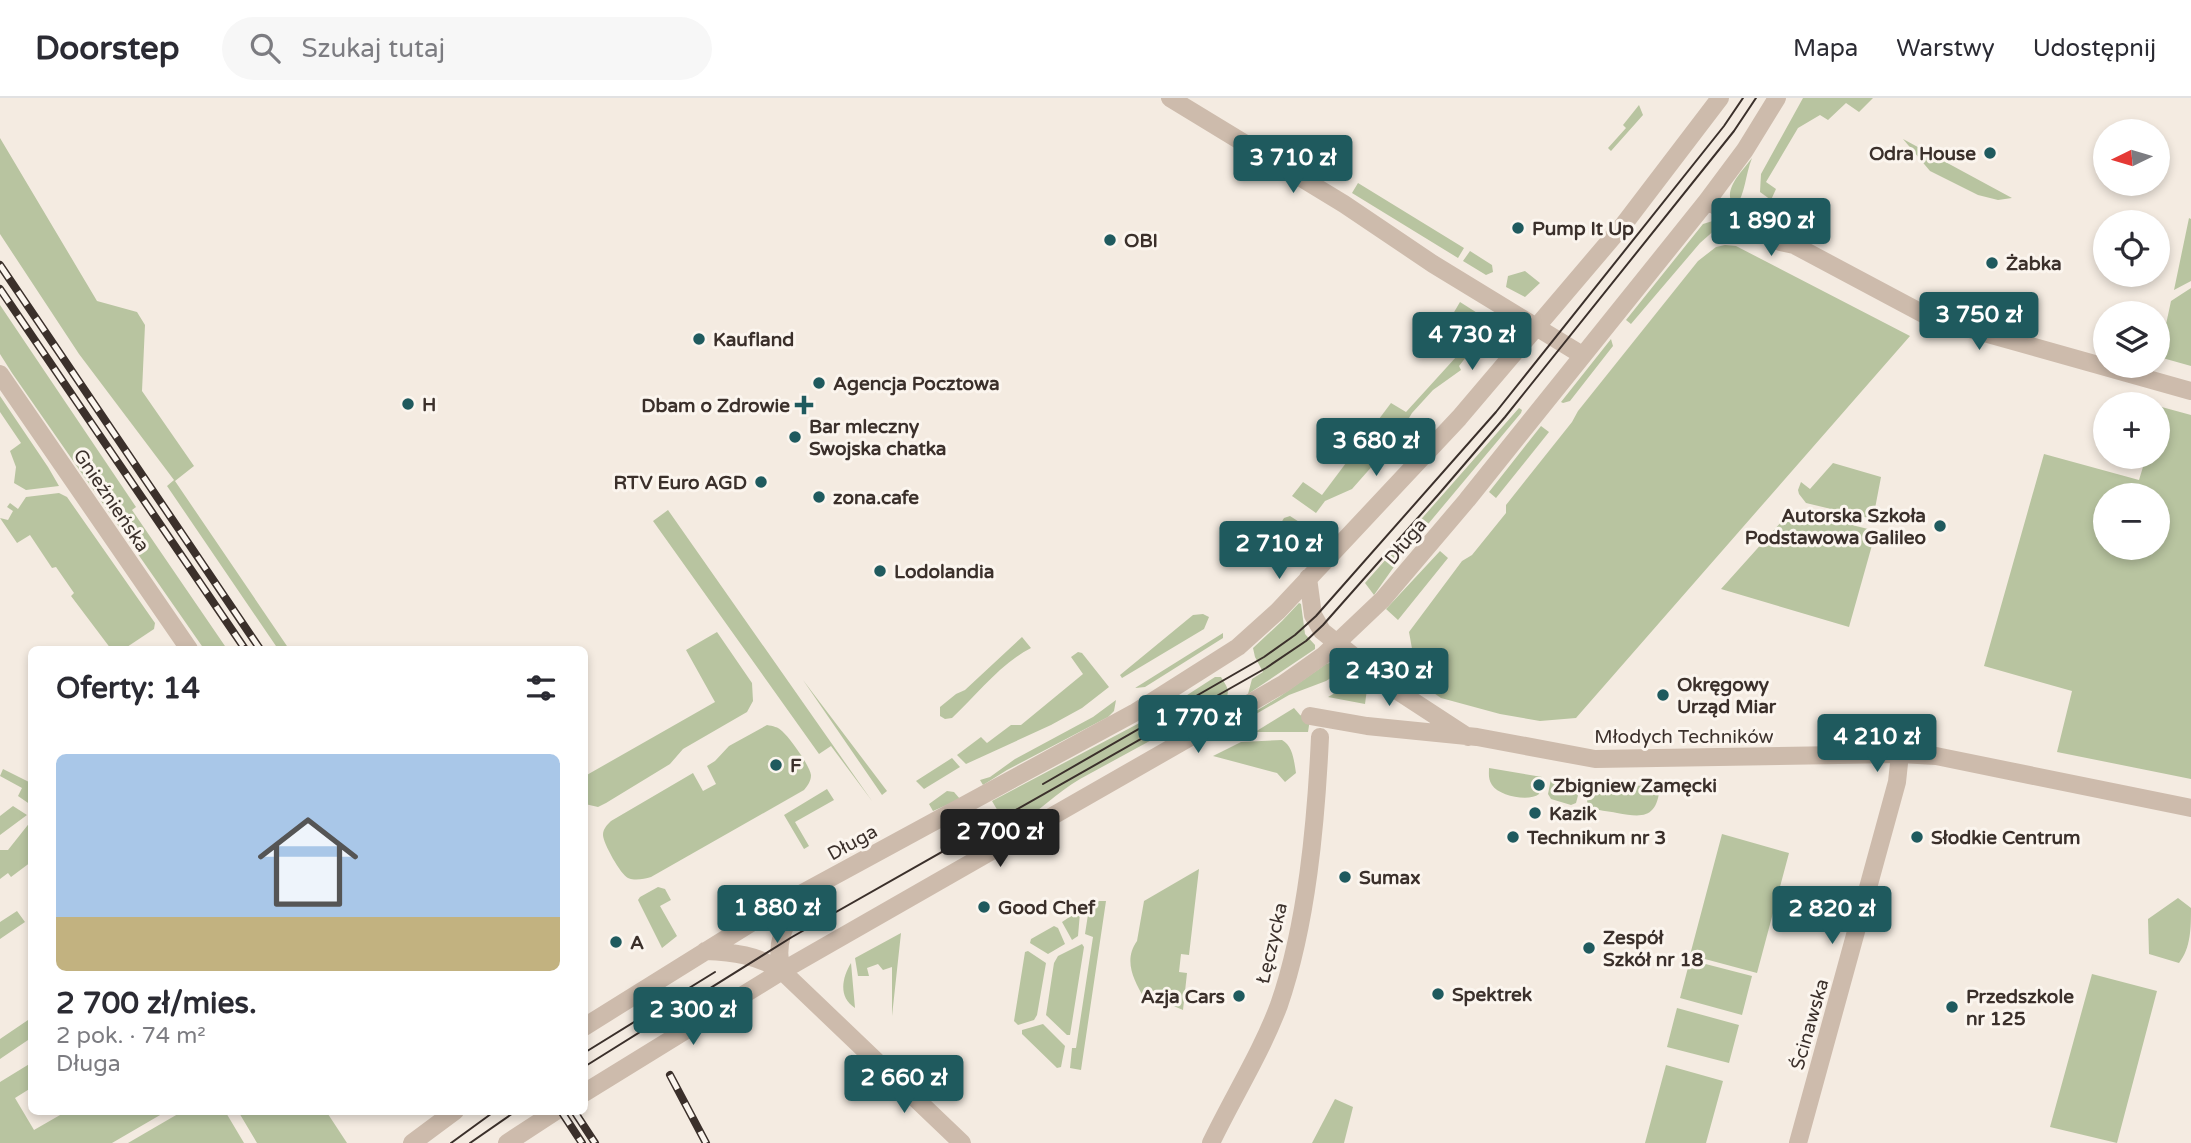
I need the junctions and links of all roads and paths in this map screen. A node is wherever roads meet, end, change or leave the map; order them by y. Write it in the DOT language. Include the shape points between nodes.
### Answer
graph roads {
  1 [pos="1170,98"];
  2 [pos="1720,98"];
  3 [pos="1777,98"];
  4 [pos="1707,201"];
  5 [pos="1538,326"];
  6 [pos="1582,355"];
  7 [pos="0,373"];
  8 [pos="2191,391"];
  9 [pos="1308,578"];
  10 [pos="1337,643"];
  11 [pos="187,646"];
  12 [pos="1311,716"];
  13 [pos="1320,737"];
  14 [pos="1468,737"];
  15 [pos="1900,754"];
  16 [pos="2191,807"];
  17 [pos="801,894"];
  18 [pos="705,951"];
  19 [pos="782,971"];
  20 [pos="588,1024"];
  21 [pos="588,1091"];
  22 [pos="450,1115"];
  23 [pos="550,1115"];
  24 [pos="412,1143"];
  25 [pos="507,1143"];
  26 [pos="962,1143"];
  27 [pos="1211,1143"];
  28 [pos="1798,1143"];
  1 -- 5 [label="street"];
  2 -- 5 [label="street, Długa" via="1624,224"];
  3 -- 4 [label="street, Długa"];
  4 -- 6 [label="street, Długa"];
  4 -- 8 [label="street" via="1931,318"];
  5 -- 6 [label="street"];
  5 -- 9 [label="street, Długa" via="1436,443"];
  6 -- 10 [label="street, Długa" via="1401,578"];
  7 -- 11 [label="street, Gnieźnieńska"];
  9 -- 10 [label="street, Młodych Techników" via="1314,618"];
  9 -- 17 [label="street, Długa" via="1238,647 1134,713"];
  10 -- 14 [label="street, Młodych Techników" via="1396,690"];
  10 -- 19 [label="street, Długa" via="1283,684"];
  12 -- 14 [label="street, Młodych Techników"];
  13 -- 27 [label="street, Łęczycka" via="1309,865 1294,952 1278,1006"];
  14 -- 15 [label="street, Młodych Techników" via="1604,760"];
  15 -- 16 [label="street, Młodych Techników" via="1944,757"];
  15 -- 28 [label="street, Ścinawska" via="1897,782"];
  17 -- 18 [label="street, Długa"];
  17 -- 19 [label="street" via="779,940"];
  18 -- 19 [label="street" via="753,956"];
  18 -- 20 [label="street, Długa"];
  19 -- 21 [label="street, Długa"];
  19 -- 26 [label="street"];
  22 -- 24 [label="street"];
  23 -- 25 [label="street"];
}
